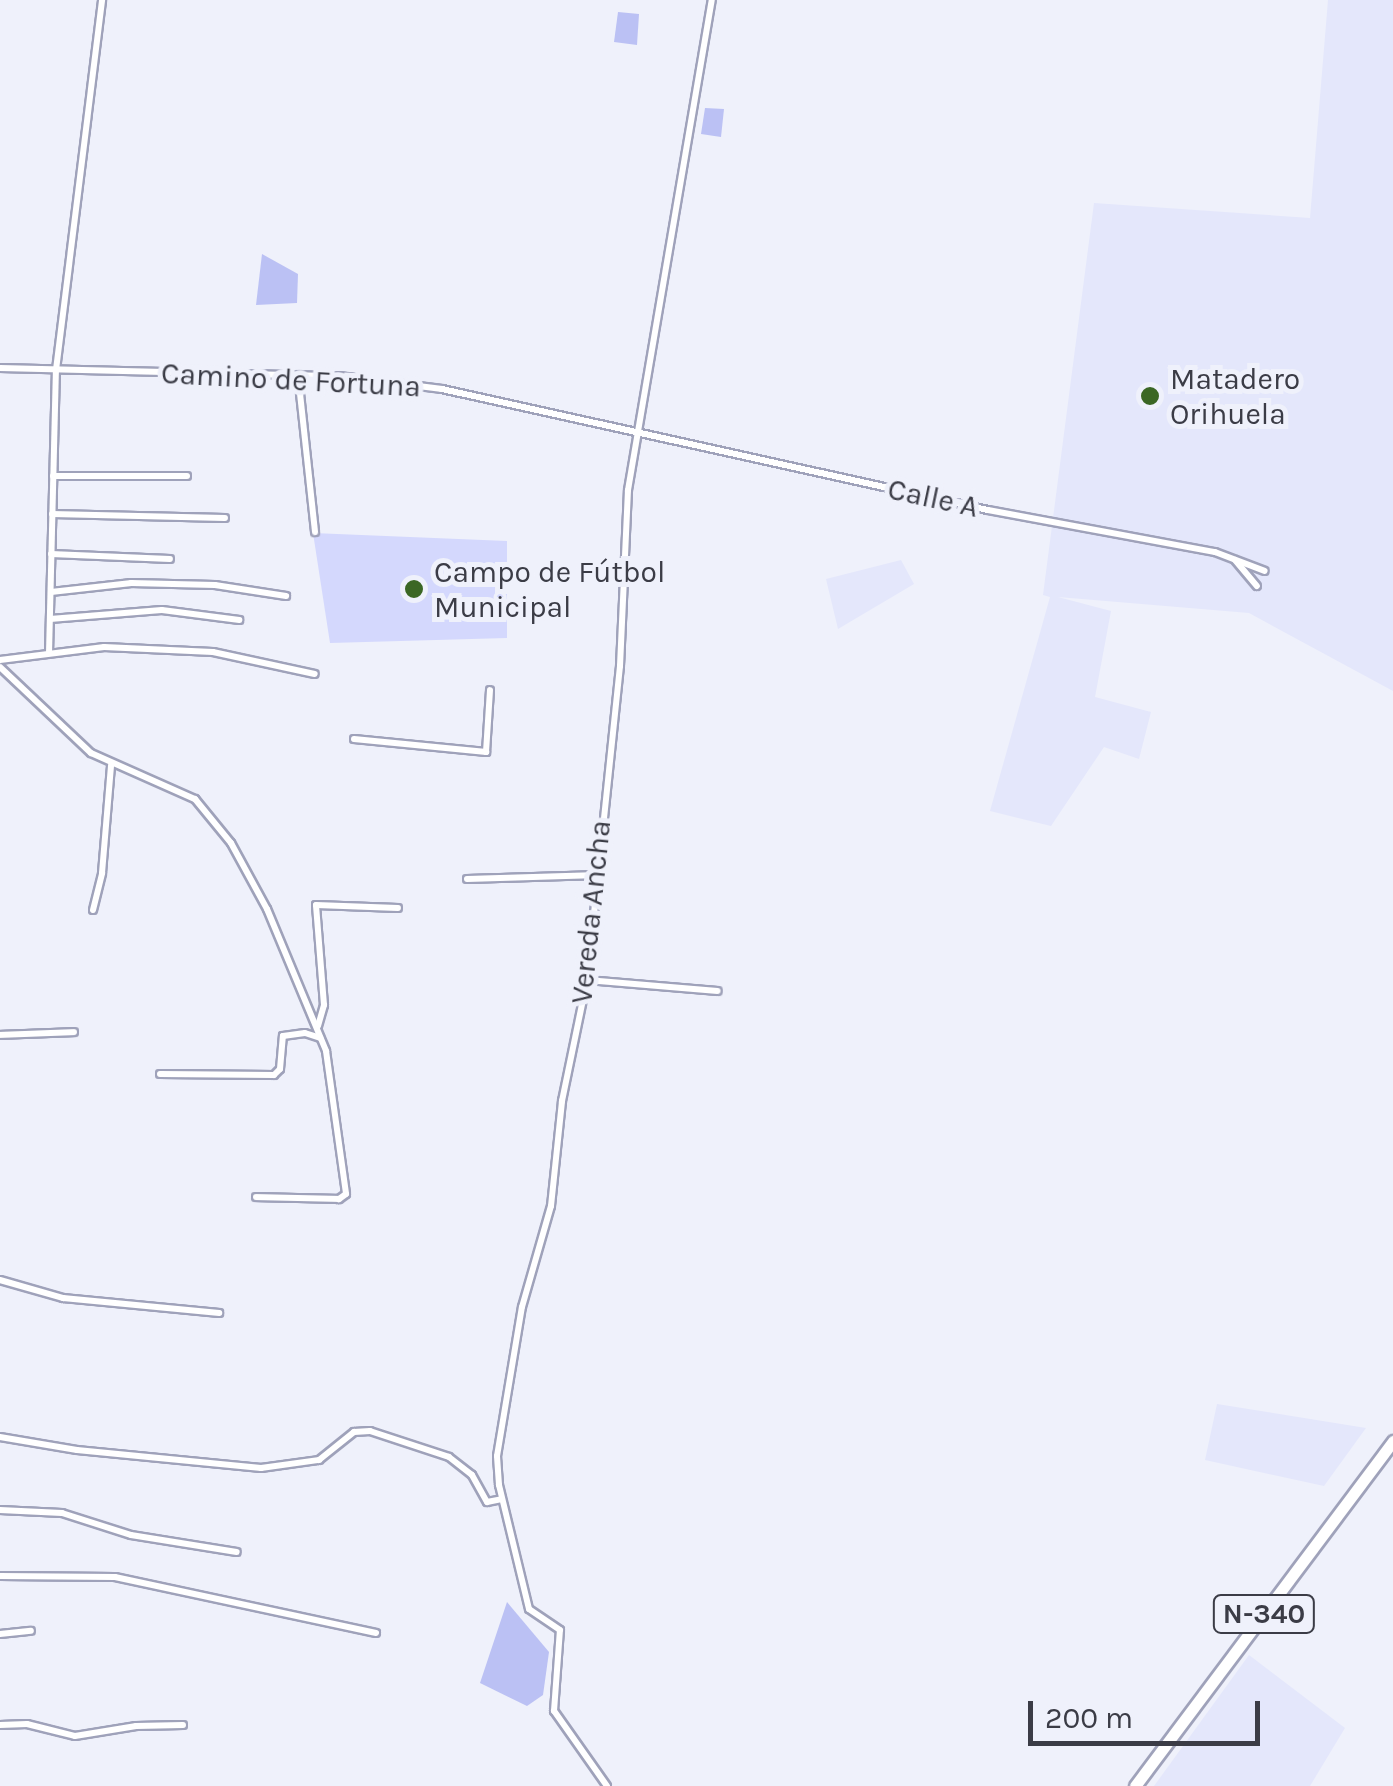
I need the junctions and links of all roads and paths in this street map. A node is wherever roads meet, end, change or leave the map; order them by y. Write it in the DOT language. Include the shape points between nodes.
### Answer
graph roads {
  1 [pos="102,0"];
  2 [pos="712,0"];
  3 [pos="0,368"];
  4 [pos="56,370"];
  5 [pos="298,375"];
  6 [pos="637,433"];
  7 [pos="52,476"];
  8 [pos="187,476"];
  9 [pos="52,514"];
  10 [pos="225,518"];
  11 [pos="315,532"];
  12 [pos="51,554"];
  13 [pos="1230,556"];
  14 [pos="170,559"];
  15 [pos="1266,571"];
  16 [pos="1257,586"];
  17 [pos="50,592"];
  18 [pos="286,596"];
  19 [pos="50,619"];
  20 [pos="239,620"];
  21 [pos="50,653"];
  22 [pos="0,663"];
  23 [pos="315,674"];
  24 [pos="490,690"];
  25 [pos="354,739"];
  26 [pos="111,764"];
  27 [pos="599,874"];
  28 [pos="467,879"];
  29 [pos="398,908"];
  30 [pos="94,910"];
  31 [pos="587,980"];
  32 [pos="718,991"];
  33 [pos="318,1027"];
  34 [pos="74,1032"];
  35 [pos="0,1035"];
  36 [pos="321,1038"];
  37 [pos="160,1074"];
  38 [pos="256,1197"];
  39 [pos="0,1280"];
  40 [pos="220,1312"];
  41 [pos="0,1436"];
  42 [pos="1393,1441"];
  43 [pos="502,1499"];
  44 [pos="0,1510"];
  45 [pos="237,1552"];
  46 [pos="0,1576"];
  47 [pos="30,1631"];
  48 [pos="0,1634"];
  49 [pos="376,1634"];
  50 [pos="0,1725"];
  51 [pos="183,1725"];
  52 [pos="607,1786"];
  53 [pos="1135,1786"];
  1 -- 4 [label="street"];
  2 -- 6 [label="street, Vereda Ancha"];
  3 -- 4 [label="street, Camino de Fortuna"];
  4 -- 5 [label="street, Camino de Fortuna"];
  4 -- 7 [label="street"];
  5 -- 6 [label="street, Camino de Fortuna" via="442,388"];
  5 -- 11 [label="street"];
  6 -- 13 [label="street, Calle A"];
  6 -- 27 [label="street, Vereda Ancha"];
  7 -- 8 [label="street"];
  7 -- 9 [label="street"];
  9 -- 10 [label="street"];
  9 -- 12 [label="street"];
  12 -- 14 [label="street"];
  12 -- 17 [label="street"];
  13 -- 15 [label="street, Calle A"];
  13 -- 16 [label="street"];
  17 -- 18 [label="street" via="148,583"];
  17 -- 19 [label="street"];
  19 -- 20 [label="street" via="162,610"];
  19 -- 21 [label="street"];
  21 -- 22 [label="street"];
  21 -- 23 [label="street" via="104,647 212,652"];
  22 -- 26 [label="street" via="64,732"];
  24 -- 25 [label="street" via="486,752"];
  26 -- 30 [label="street"];
  26 -- 33 [label="street" via="195,799 267,910"];
  27 -- 28 [label="street"];
  27 -- 31 [label="street, Vereda Ancha"];
  29 -- 33 [label="street" via="316,905 324,1005"];
  31 -- 32 [label="street"];
  31 -- 43 [label="street, Vereda Ancha" via="562,1101 552,1206 508,1373 497,1456"];
  33 -- 36 [label="street"];
  34 -- 35 [label="street"];
  36 -- 37 [label="street" via="282,1036 274,1075"];
  36 -- 38 [label="street" via="346,1194"];
  39 -- 40 [label="street" via="63,1298"];
  41 -- 43 [label="street" via="261,1468 318,1460 354,1432 370,1431 449,1457 472,1475 487,1502"];
  42 -- 53 [label="highway, N-340"];
  43 -- 52 [label="street, Vereda Ancha" via="529,1609 560,1630 554,1711"];
  44 -- 45 [label="street" via="62,1513 131,1536"];
  46 -- 49 [label="street" via="116,1577"];
  47 -- 48 [label="street"];
  50 -- 51 [label="street" via="75,1736"];
}
